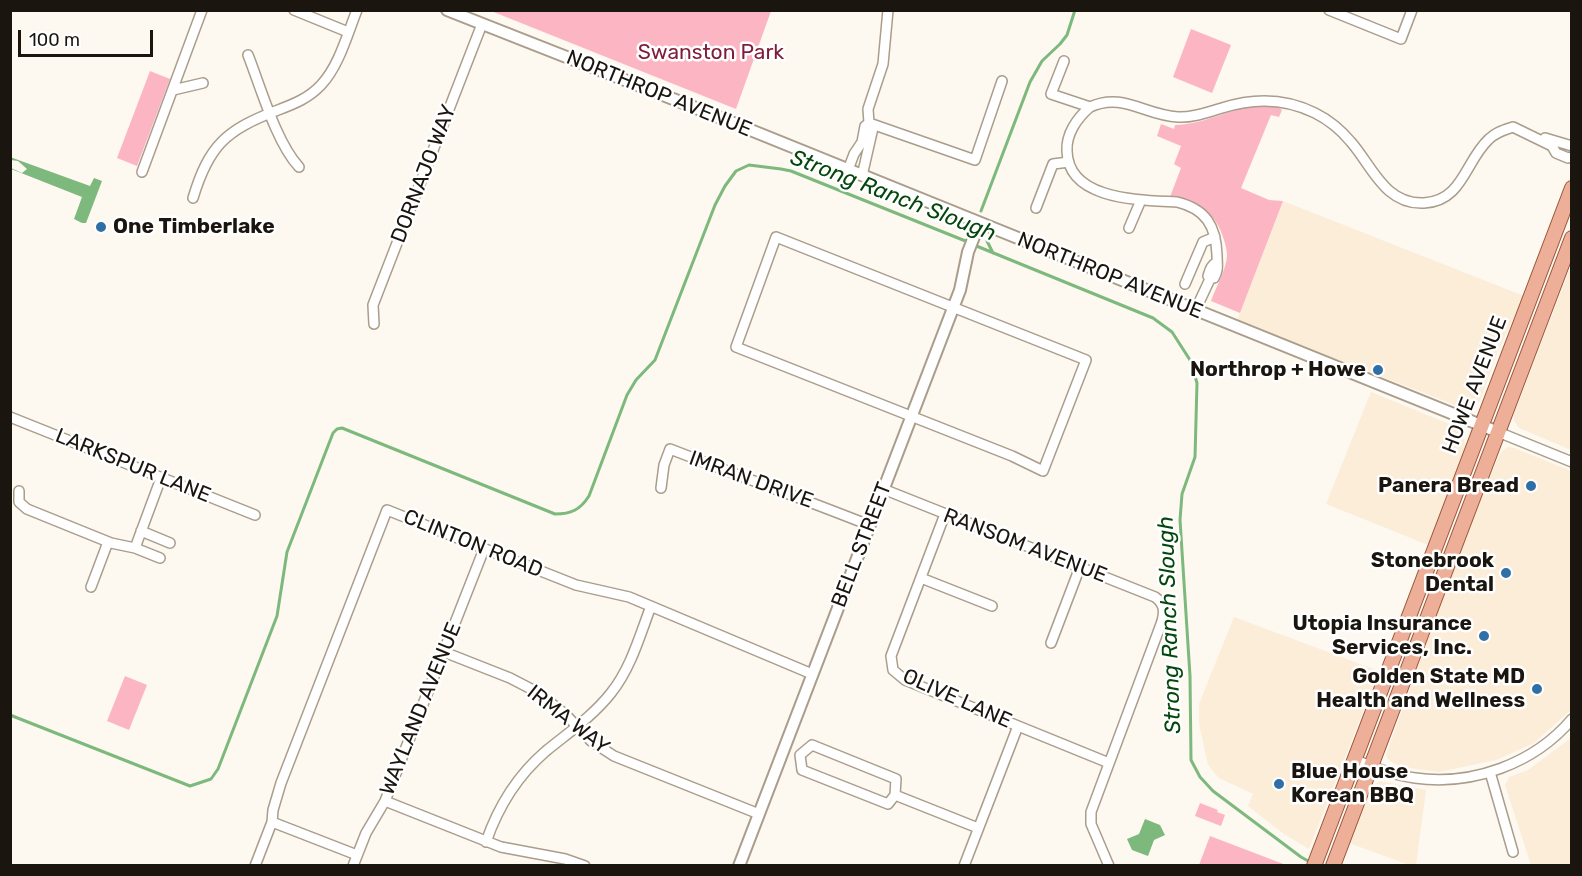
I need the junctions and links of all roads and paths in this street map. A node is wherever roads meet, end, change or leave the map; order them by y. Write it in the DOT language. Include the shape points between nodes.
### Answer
graph roads {
  1 [pos="202,10"];
  2 [pos="294,10"];
  3 [pos="357,10"];
  4 [pos="447,10"];
  5 [pos="888,10"];
  6 [pos="1329,10"];
  7 [pos="1412,10"];
  8 [pos="482,24"];
  9 [pos="348,32"];
  10 [pos="248,55"];
  11 [pos="1064,62"];
  12 [pos="1002,81"];
  13 [pos="203,83"];
  14 [pos="173,90"];
  15 [pos="1089,107"];
  16 [pos="271,113"];
  17 [pos="869,123"];
  18 [pos="865,144"];
  19 [pos="1553,144"];
  20 [pos="1572,146"];
  21 [pos="1572,157"];
  22 [pos="1069,162"];
  23 [pos="299,167"];
  24 [pos="848,170"];
  25 [pos="142,172"];
  26 [pos="862,176"];
  27 [pos="1572,188"];
  28 [pos="193,198"];
  29 [pos="1141,200"];
  30 [pos="1036,208"];
  31 [pos="979,224"];
  32 [pos="1129,228"];
  33 [pos="1215,237"];
  34 [pos="1572,238"];
  35 [pos="1185,284"];
  36 [pos="953,308"];
  37 [pos="1196,310"];
  38 [pos="374,324"];
  39 [pos="911,416"];
  40 [pos="10,417"];
  41 [pos="1482,425"];
  42 [pos="1498,432"];
  43 [pos="1572,462"];
  44 [pos="161,478"];
  45 [pos="661,488"];
  46 [pos="883,489"];
  47 [pos="19,491"];
  48 [pos="945,514"];
  49 [pos="255,515"];
  50 [pos="869,525"];
  51 [pos="141,531"];
  52 [pos="108,542"];
  53 [pos="170,543"];
  54 [pos="135,548"];
  55 [pos="484,549"];
  56 [pos="160,558"];
  57 [pos="1080,567"];
  58 [pos="921,578"];
  59 [pos="91,587"];
  60 [pos="651,606"];
  61 [pos="992,606"];
  62 [pos="1051,643"];
  63 [pos="444,652"];
  64 [pos="812,674"];
  65 [pos="1572,719"];
  66 [pos="577,726"];
  67 [pos="1018,726"];
  68 [pos="784,748"];
  69 [pos="800,754"];
  70 [pos="1353,759"];
  71 [pos="1109,763"];
  72 [pos="1371,766"];
  73 [pos="1490,772"];
  74 [pos="895,795"];
  75 [pos="385,801"];
  76 [pos="759,814"];
  77 [pos="272,822"];
  78 [pos="978,828"];
  79 [pos="486,842"];
  80 [pos="1513,852"];
  81 [pos="357,855"];
  82 [pos="1316,860"];
  83 [pos="1334,864"];
  84 [pos="255,866"];
  85 [pos="352,866"];
  86 [pos="585,866"];
  87 [pos="739,866"];
  88 [pos="964,866"];
  89 [pos="1109,866"];
  1 -- 14 [label="street"];
  2 -- 9 [label="street"];
  3 -- 9 [label="street"];
  4 -- 8 [label="street, NORTHROP AVENUE"];
  5 -- 17 [label="street" via="883,64 868,109"];
  6 -- 7 [label="street" via="1401,39"];
  8 -- 24 [label="street, NORTHROP AVENUE"];
  8 -- 38 [label="street, DORNAJO WAY" via="373,305"];
  9 -- 16 [label="street" via="333,69 321,85 301,101"];
  10 -- 16 [label="street"];
  11 -- 15 [label="street" via="1051,94"];
  12 -- 17 [label="street" via="975,160"];
  13 -- 14 [label="street"];
  14 -- 25 [label="street"];
  15 -- 19 [label="street" via="1118,101 1178,117 1250,101 1300,107 1339,130 1386,190 1416,203 1431,202 1452,192 1481,147 1494,135 1513,127"];
  15 -- 22 [label="street" via="1070,133"];
  16 -- 23 [label="street" via="284,147"];
  16 -- 28 [label="street" via="239,127 214,150"];
  17 -- 18 [label="street" via="873,128"];
  18 -- 24 [label="street" via="854,154"];
  18 -- 26 [label="street"];
  19 -- 20 [label="street" via="1561,141"];
  19 -- 21 [label="street" via="1556,153"];
  22 -- 29 [label="street" via="1076,175 1090,186 1117,197"];
  22 -- 30 [label="street" via="1053,164"];
  24 -- 26 [label="street, NORTHROP AVENUE"];
  26 -- 31 [label="street, NORTHROP AVENUE"];
  27 -- 41 [label="main road, HOWE AVENUE"];
  29 -- 32 [label="street"];
  29 -- 33 [label="street" via="1177,202 1195,208 1207,219"];
  31 -- 36 [label="street, BELL STREET"];
  31 -- 37 [label="street, NORTHROP AVENUE"];
  33 -- 35 [label="street" via="1203,242"];
  33 -- 37 [label="street" via="1219,267"];
  34 -- 42 [label="main road, HOWE AVENUE"];
  36 -- 39 [label="street, BELL STREET"];
  36 -- 39 [label="street" via="1086,360 1043,471"];
  36 -- 39 [label="street" via="776,237 736,347"];
  37 -- 41 [label="street, NORTHROP AVENUE"];
  39 -- 46 [label="street, BELL STREET"];
  40 -- 44 [label="street, LARKSPUR LANE"];
  41 -- 42 [label="street, NORTHROP AVENUE"];
  41 -- 70 [label="main road, HOWE AVENUE"];
  42 -- 43 [label="street, NORTHROP AVENUE"];
  42 -- 72 [label="main road, HOWE AVENUE"];
  44 -- 49 [label="street, LARKSPUR LANE"];
  44 -- 51 [label="street"];
  45 -- 50 [label="street, IMRAN DRIVE" via="670,449"];
  46 -- 48 [label="street, RANSOM AVENUE"];
  46 -- 50 [label="street, BELL STREET"];
  47 -- 52 [label="street" via="18,499 24,508"];
  48 -- 57 [label="street, RANSOM AVENUE"];
  48 -- 58 [label="street, OLIVE LANE"];
  50 -- 64 [label="street, BELL STREET"];
  51 -- 53 [label="street"];
  51 -- 54 [label="street"];
  52 -- 54 [label="street"];
  52 -- 59 [label="street"];
  54 -- 56 [label="street"];
  55 -- 60 [label="street, CLINTON ROAD" via="576,585"];
  55 -- 63 [label="street, WAYLAND AVENUE"];
  55 -- 77 [label="street, CLINTON ROAD" via="387,510 281,783"];
  57 -- 62 [label="street"];
  57 -- 71 [label="street, RANSOM AVENUE" via="1155,597 1163,607 1161,624"];
  58 -- 61 [label="street"];
  58 -- 67 [label="street, OLIVE LANE" via="891,656 893,670 905,680"];
  60 -- 64 [label="street, CLINTON ROAD"];
  60 -- 66 [label="street" via="620,681"];
  63 -- 66 [label="street, IRMA WAY" via="537,692"];
  63 -- 75 [label="street, WAYLAND AVENUE"];
  64 -- 68 [label="street, BELL STREET"];
  65 -- 73 [label="street" via="1539,748"];
  66 -- 76 [label="street, IRMA WAY" via="614,756"];
  66 -- 79 [label="street" via="517,782"];
  67 -- 71 [label="street, OLIVE LANE"];
  67 -- 78 [label="street"];
  68 -- 69 [label="street"];
  68 -- 76 [label="street, BELL STREET"];
  69 -- 74 [label="street" via="802,770 888,804"];
  69 -- 74 [label="street" via="812,745 896,779"];
  70 -- 72 [label="street"];
  70 -- 82 [label="main road, HOWE AVENUE"];
  71 -- 89 [label="street" via="1091,818"];
  72 -- 73 [label="street" via="1432,780"];
  72 -- 83 [label="main road, HOWE AVENUE"];
  73 -- 80 [label="street"];
  74 -- 78 [label="street"];
  75 -- 79 [label="street"];
  75 -- 81 [label="street, WAYLAND AVENUE"];
  76 -- 87 [label="street, BELL STREET"];
  77 -- 81 [label="street"];
  77 -- 84 [label="street, CLINTON ROAD"];
  78 -- 88 [label="street"];
  79 -- 86 [label="street"];
  81 -- 85 [label="street, WAYLAND AVENUE"];
}
